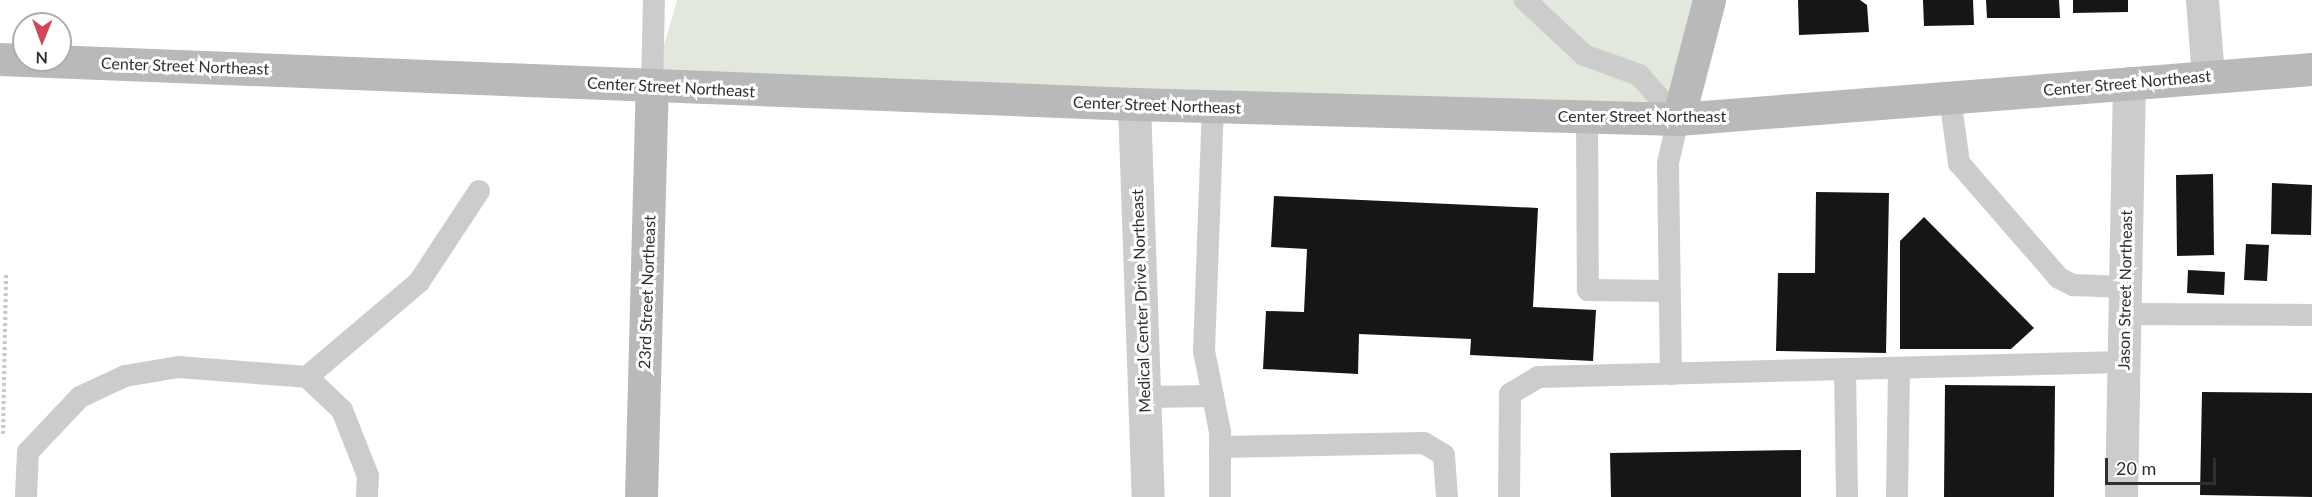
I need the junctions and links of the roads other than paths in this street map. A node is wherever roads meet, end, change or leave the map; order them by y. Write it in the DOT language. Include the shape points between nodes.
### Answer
graph roads {
  1 [pos="654,0"];
  2 [pos="1525,0"];
  3 [pos="1709,0"];
  4 [pos="2202,0"];
  5 [pos="0,59"];
  6 [pos="2312,69"];
  7 [pos="2208,76"];
  8 [pos="2129,83"];
  9 [pos="652,87"];
  10 [pos="1950,98"];
  11 [pos="1134,104"];
  12 [pos="1213,107"];
  13 [pos="1587,117"];
  14 [pos="1678,119"];
  15 [pos="479,191"];
  16 [pos="1670,291"];
  17 [pos="2125,301"];
  18 [pos="2312,315"];
  19 [pos="2124,362"];
  20 [pos="1899,368"];
  21 [pos="1845,369"];
  22 [pos="1671,374"];
  23 [pos="307,377"];
  24 [pos="1213,396"];
  25 [pos="1145,397"];
  26 [pos="1220,447"];
  27 [pos="26,497"];
  28 [pos="367,497"];
  29 [pos="641,497"];
  30 [pos="1148,497"];
  31 [pos="1220,497"];
  32 [pos="1447,497"];
  33 [pos="1509,497"];
  34 [pos="1847,497"];
  35 [pos="1897,497"];
  36 [pos="2121,497"];
  1 -- 9 [label="lane"];
  2 -- 14 [label="lane" via="1584,55 1639,75"];
  3 -- 14 [label="main road"];
  4 -- 7 [label="street"];
  5 -- 9 [label="main road, Center Street Northeast"];
  6 -- 7 [label="main road, Center Street Northeast"];
  7 -- 8 [label="main road, Center Street Northeast"];
  8 -- 10 [label="main road, Center Street Northeast"];
  8 -- 17 [label="street, Jason Street Northeast"];
  9 -- 11 [label="main road, Center Street Northeast"];
  9 -- 29 [label="main road, 23rd Street Northeast"];
  10 -- 14 [label="main road, Center Street Northeast"];
  10 -- 17 [label="lane" via="1954,148 1968,174 2059,278"];
  11 -- 12 [label="main road, Center Street Northeast"];
  11 -- 25 [label="street, Medical Center Drive Northeast"];
  12 -- 13 [label="main road, Center Street Northeast"];
  12 -- 24 [label="lane" via="1204,351"];
  13 -- 14 [label="main road, Center Street Northeast"];
  13 -- 16 [label="lane" via="1588,290"];
  14 -- 16 [label="lane" via="1668,163"];
  15 -- 23 [label="lane" via="419,282"];
  16 -- 22 [label="lane"];
  17 -- 18 [label="lane"];
  17 -- 19 [label="street, Jason Street Northeast"];
  19 -- 20 [label="lane"];
  19 -- 36 [label="street, Jason Street Northeast"];
  20 -- 21 [label="lane"];
  20 -- 35 [label="lane"];
  21 -- 22 [label="lane"];
  21 -- 34 [label="lane"];
  22 -- 33 [label="lane" via="1538,377 1510,394"];
  23 -- 27 [label="lane" via="178,367 126,376 80,397 27,452"];
  23 -- 28 [label="lane" via="342,410 368,476"];
  24 -- 25 [label="lane"];
  24 -- 26 [label="lane"];
  25 -- 30 [label="street, Medical Center Drive Northeast"];
  26 -- 31 [label="lane"];
  26 -- 32 [label="lane" via="1424,443 1444,455"];
}
